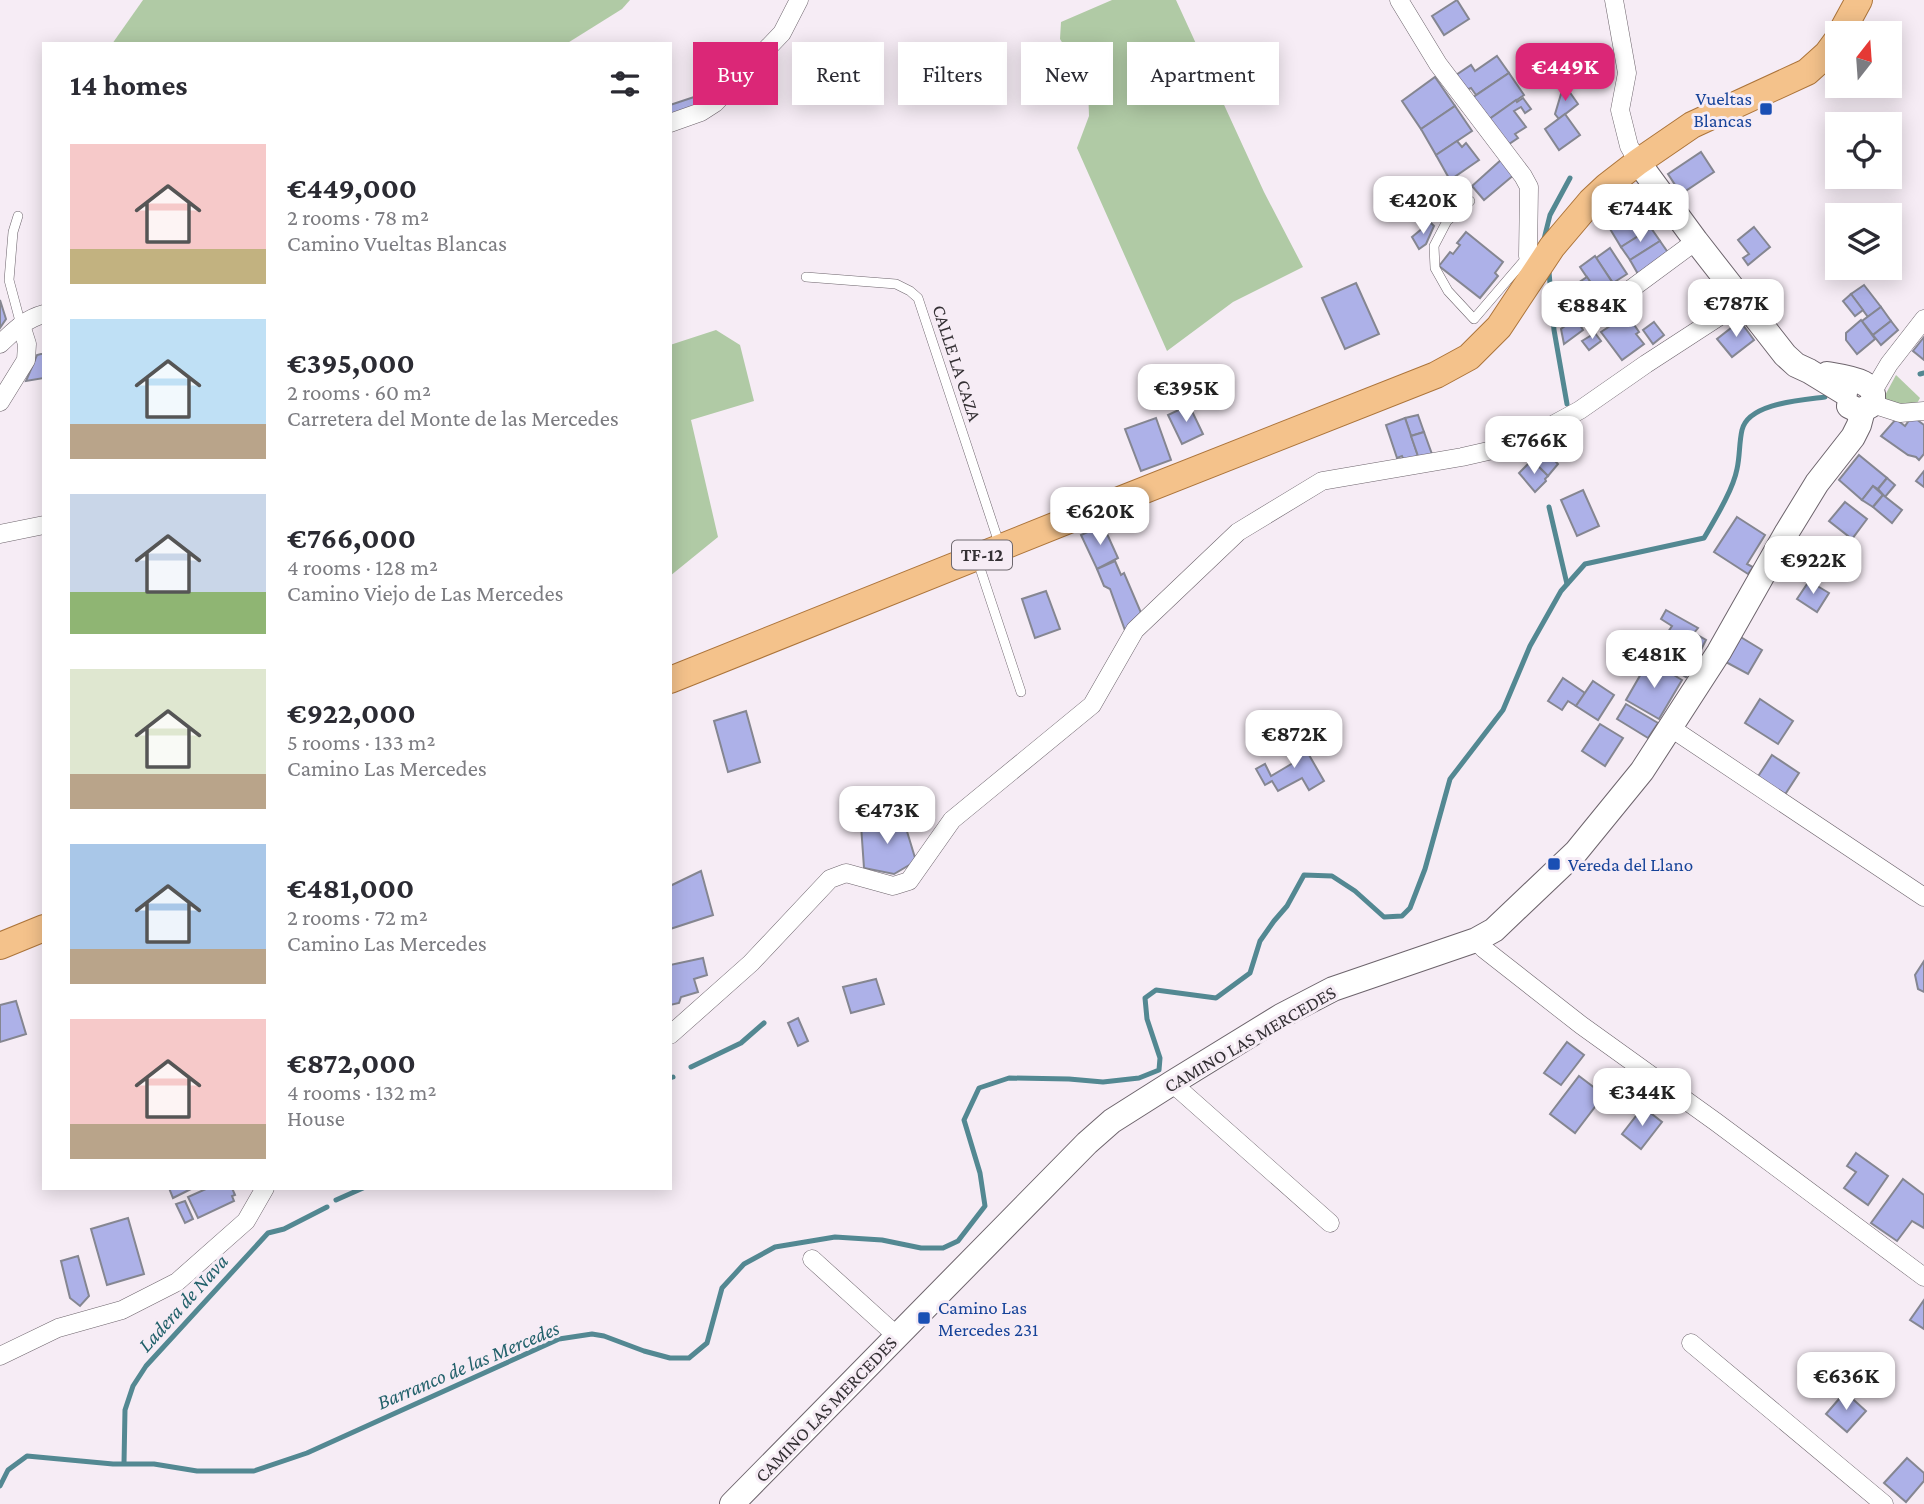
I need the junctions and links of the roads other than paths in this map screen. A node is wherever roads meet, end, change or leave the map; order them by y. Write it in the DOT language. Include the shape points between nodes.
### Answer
graph roads {
  1 [pos="799,0"];
  2 [pos="1399,0"];
  3 [pos="1614,0"];
  4 [pos="1859,0"];
  5 [pos="1848,21"];
  6 [pos="1825,56"];
  7 [pos="672,122"];
  8 [pos="1638,162"];
  9 [pos="1470,201"];
  10 [pos="18,216"];
  11 [pos="1696,242"];
  12 [pos="1533,264"];
  13 [pos="806,277"];
  14 [pos="1743,301"];
  15 [pos="1612,303"];
  16 [pos="42,315"];
  17 [pos="1924,319"];
  18 [pos="21,325"];
  19 [pos="0,344"];
  20 [pos="1862,396"];
  21 [pos="0,402"];
  22 [pos="1924,411"];
  23 [pos="42,525"];
  24 [pos="0,534"];
  25 [pos="988,553"];
  26 [pos="672,679"];
  27 [pos="1021,692"];
  28 [pos="1671,728"];
  29 [pos="1924,897"];
  30 [pos="42,929"];
  31 [pos="1476,940"];
  32 [pos="1,941"];
  33 [pos="672,1033"];
  34 [pos="1172,1083"];
  35 [pos="264,1190"];
  36 [pos="1330,1223"];
  37 [pos="812,1259"];
  38 [pos="1924,1277"];
  39 [pos="897,1336"];
  40 [pos="1691,1343"];
  41 [pos="0,1356"];
  42 [pos="732,1504"];
  43 [pos="1884,1504"];
  1 -- 7 [label="street" via="782,33 715,103"];
  2 -- 12 [label="street" via="1438,64 1523,176 1528,187"];
  3 -- 8 [label="street" via="1627,73 1620,110"];
  4 -- 5 [label="main road"];
  6 -- 8 [label="main road, TF-12" via="1807,72 1692,125"];
  8 -- 11 [label="main road"];
  8 -- 12 [label="main road, TF-12" via="1591,201"];
  9 -- 12 [label="lane" via="1447,221 1434,246 1435,268 1448,291 1474,319"];
  10 -- 18 [label="lane" via="9,280"];
  11 -- 14 [label="main road"];
  11 -- 15 [label="street"];
  12 -- 25 [label="main road, TF-12" via="1499,327 1469,357 1436,375"];
  13 -- 25 [label="lane, CALLE LA CAZA" via="896,284 918,298"];
  14 -- 20 [label="main road" via="1788,359"];
  14 -- 33 [label="street" via="1547,428 1486,452 1322,481 1238,532 1135,631 1092,705 952,820 909,881 893,886 846,873 830,878 751,963"];
  16 -- 18 [label="street"];
  17 -- 20 [label="street"];
  18 -- 19 [label="street"];
  18 -- 21 [label="street" via="26,360"];
  20 -- 22 [label="street" via="1900,413"];
  20 -- 28 [label="main road, CAMINO LAS MERCEDES" via="1853,437 1817,483"];
  23 -- 24 [label="street"];
  25 -- 26 [label="main road, TF-12"];
  25 -- 27 [label="lane, CALLE LA CAZA"];
  28 -- 29 [label="street"];
  28 -- 31 [label="main road, CAMINO LAS MERCEDES" via="1576,852 1493,930"];
  30 -- 32 [label="main road"];
  31 -- 34 [label="main road, CAMINO LAS MERCEDES" via="1333,989"];
  31 -- 38 [label="street" via="1581,1024"];
  34 -- 36 [label="street"];
  34 -- 39 [label="main road, CAMINO LAS MERCEDES" via="1112,1121 1087,1143"];
  35 -- 41 [label="street" via="246,1221 177,1282 122,1310 58,1328"];
  37 -- 39 [label="street"];
  39 -- 42 [label="main road, CAMINO LAS MERCEDES"];
  40 -- 43 [label="street"];
}
